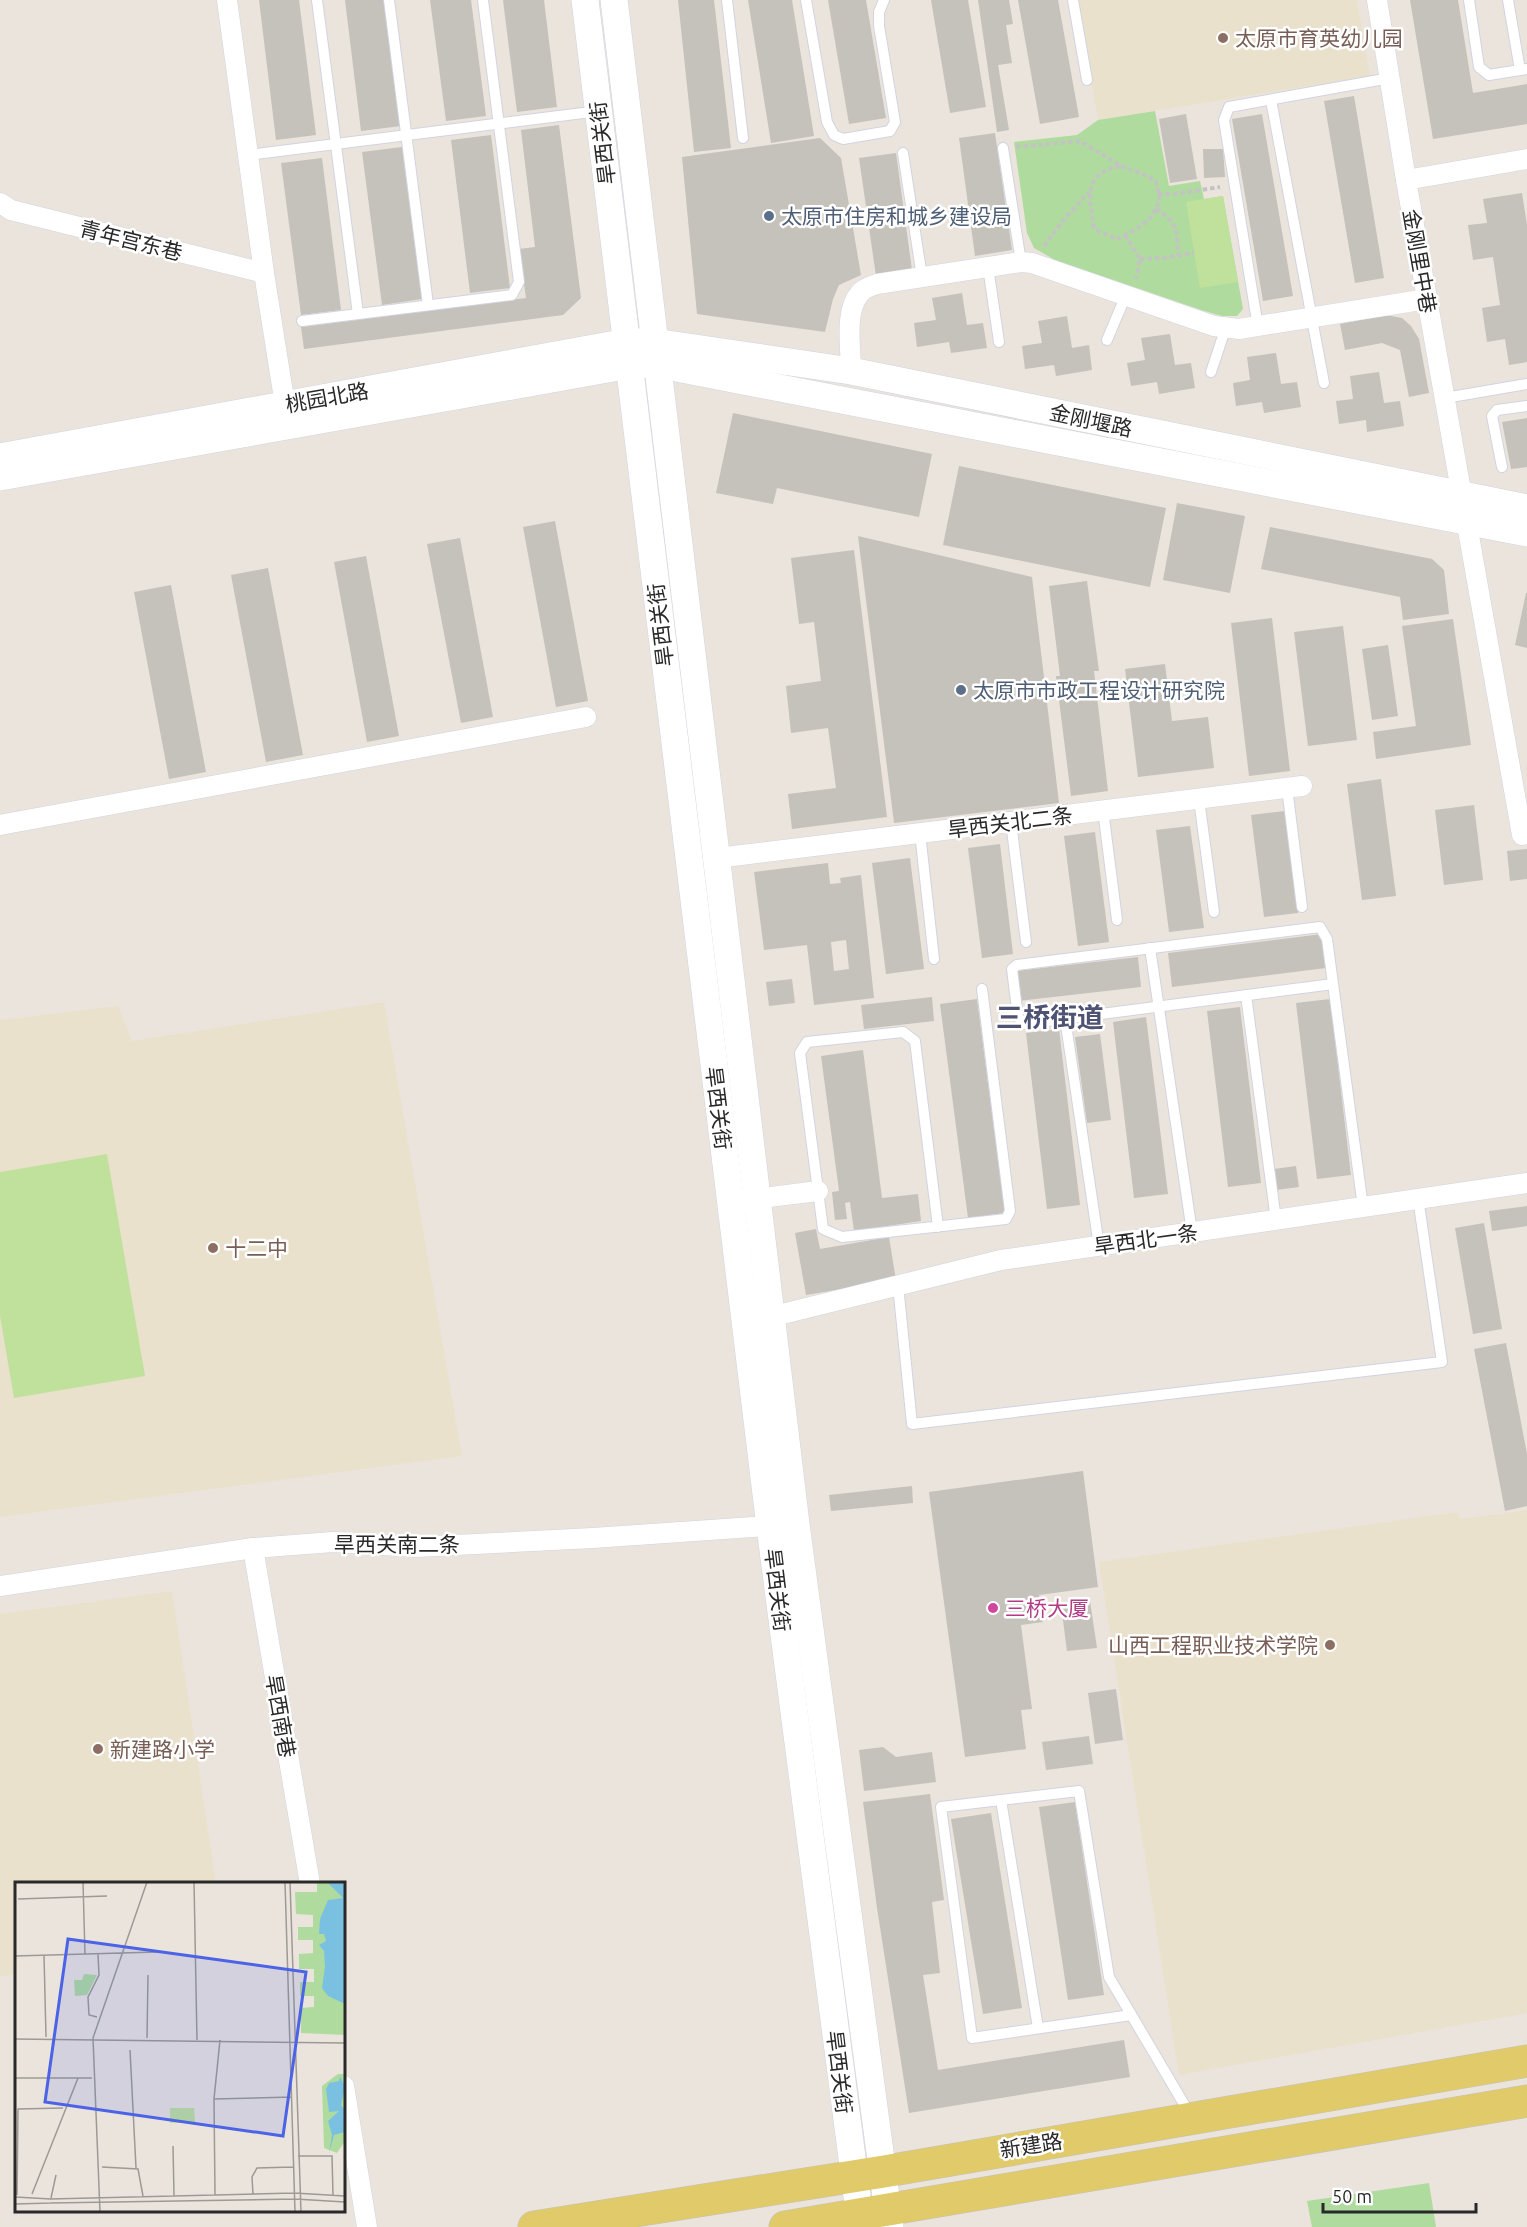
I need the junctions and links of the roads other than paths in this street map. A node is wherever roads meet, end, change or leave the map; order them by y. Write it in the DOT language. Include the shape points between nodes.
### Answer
graph roads {
  1 [pos="227,0"];
  2 [pos="317,0"];
  3 [pos="389,0"];
  4 [pos="483,0"];
  5 [pos="585,0"];
  6 [pos="614,0"];
  7 [pos="727,0"];
  8 [pos="806,0"];
  9 [pos="884,0"];
  10 [pos="1073,0"];
  11 [pos="1377,0"];
  12 [pos="1469,0"];
  13 [pos="1509,0"];
  14 [pos="1523,70"];
  15 [pos="1389,78"];
  16 [pos="1087,80"];
  17 [pos="1271,100"];
  18 [pos="598,111"];
  19 [pos="498,124"];
  20 [pos="407,135"];
  21 [pos="743,138"];
  22 [pos="336,144"];
  23 [pos="1003,148"];
  24 [pos="903,153"];
  25 [pos="248,155"];
  26 [pos="1527,159"];
  27 [pos="1406,180"];
  28 [pos="0,203"];
  29 [pos="1027,262"];
  30 [pos="988,267"];
  31 [pos="264,273"];
  32 [pos="922,277"];
  33 [pos="1129,296"];
  34 [pos="1427,299"];
  35 [pos="428,305"];
  36 [pos="358,314"];
  37 [pos="1312,318"];
  38 [pos="302,321"];
  39 [pos="1226,327"];
  40 [pos="1258,327"];
  41 [pos="1107,340"];
  42 [pos="999,342"];
  43 [pos="642,353"];
  44 [pos="851,371"];
  45 [pos="1211,372"];
  46 [pos="1324,383"];
  47 [pos="1527,384"];
  48 [pos="1445,398"];
  49 [pos="285,405"];
  50 [pos="1527,406"];
  51 [pos="0,457"];
  52 [pos="1502,467"];
  53 [pos="0,477"];
  54 [pos="1527,508"];
  55 [pos="1465,509"];
  56 [pos="1527,533"];
  57 [pos="586,717"];
  58 [pos="1294,787"];
  59 [pos="1199,799"];
  60 [pos="1103,810"];
  61 [pos="1011,822"];
  62 [pos="0,825"];
  63 [pos="920,833"];
  64 [pos="1522,835"];
  65 [pos="717,858"];
  66 [pos="1302,908"];
  67 [pos="1214,912"];
  68 [pos="1117,920"];
  69 [pos="1026,942"];
  70 [pos="1150,948"];
  71 [pos="934,959"];
  72 [pos="1333,984"];
  73 [pos="982,989"];
  74 [pos="1246,995"];
  75 [pos="1159,1006"];
  76 [pos="1065,1018"];
  77 [pos="1527,1182"];
  78 [pos="818,1191"];
  79 [pos="1418,1198"];
  80 [pos="744,1200"];
  81 [pos="1363,1207"];
  82 [pos="1276,1220"];
  83 [pos="938,1227"];
  84 [pos="1192,1232"];
  85 [pos="1099,1245"];
  86 [pos="898,1285"];
  87 [pos="770,1317"];
  88 [pos="783,1525"];
  89 [pos="253,1548"];
  90 [pos="0,1586"];
  91 [pos="1001,1800"];
  92 [pos="310,1882"];
  93 [pos="1131,2015"];
  94 [pos="1038,2028"];
  95 [pos="1527,2061"];
  96 [pos="345,2092"];
  97 [pos="1527,2101"];
  98 [pos="1193,2119"];
  99 [pos="867,2173"];
  100 [pos="874,2220"];
  101 [pos="367,2227"];
  102 [pos="534,2227"];
  103 [pos="785,2227"];
  1 -- 25 [label="street"];
  2 -- 22 [label="lane"];
  3 -- 20 [label="lane"];
  4 -- 19 [label="lane"];
  5 -- 18 [label="main road, 旱西关街"];
  6 -- 43 [label="main road, 旱西关街"];
  7 -- 21 [label="lane"];
  8 -- 9 [label="lane" via="827,122 834,135 843,139 890,131 895,122 879,26"];
  10 -- 16 [label="lane"];
  11 -- 15 [label="street, 金刚里中巷"];
  12 -- 14 [label="lane" via="1479,67 1489,75"];
  13 -- 14 [label="lane"];
  15 -- 17 [label="lane"];
  15 -- 27 [label="street, 金刚里中巷"];
  17 -- 37 [label="lane"];
  17 -- 40 [label="lane" via="1229,107 1224,120"];
  18 -- 19 [label="lane"];
  18 -- 43 [label="main road, 旱西关街"];
  19 -- 20 [label="lane"];
  19 -- 35 [label="lane" via="519,282 512,295"];
  20 -- 22 [label="lane"];
  20 -- 35 [label="lane"];
  22 -- 25 [label="lane"];
  22 -- 36 [label="lane"];
  23 -- 29 [label="lane"];
  24 -- 32 [label="lane"];
  25 -- 31 [label="street"];
  26 -- 27 [label="street"];
  27 -- 34 [label="street, 金刚里中巷"];
  28 -- 31 [label="street, 青年宫东巷" via="11,210"];
  29 -- 30 [label="street"];
  29 -- 33 [label="street"];
  30 -- 32 [label="street"];
  30 -- 42 [label="lane"];
  31 -- 49 [label="street"];
  32 -- 44 [label="street" via="877,284 861,291 851,319"];
  33 -- 39 [label="street"];
  33 -- 41 [label="lane"];
  34 -- 37 [label="street"];
  34 -- 48 [label="street, 金刚里中巷"];
  35 -- 36 [label="lane"];
  36 -- 38 [label="lane"];
  37 -- 40 [label="street"];
  37 -- 46 [label="lane"];
  39 -- 40 [label="street"];
  39 -- 45 [label="lane"];
  43 -- 44 [label="main road, 金刚堰路"];
  43 -- 49 [label="main road, 桃园北路"];
  43 -- 53 [label="main road"];
  43 -- 55 [label="main road"];
  43 -- 65 [label="main road, 旱西关街"];
  43 -- 80 [label="main road, 旱西关街"];
  44 -- 55 [label="main road, 金刚堰路"];
  47 -- 48 [label="lane"];
  48 -- 55 [label="street, 金刚里中巷"];
  49 -- 51 [label="main road, 桃园北路"];
  50 -- 52 [label="lane" via="1497,410 1492,416"];
  54 -- 55 [label="main road, 金刚堰路"];
  55 -- 56 [label="main road"];
  55 -- 64 [label="street, 金刚里中巷"];
  57 -- 62 [label="street"];
  58 -- 59 [label="street, 旱西关北二条"];
  58 -- 66 [label="lane"];
  59 -- 60 [label="street, 旱西关北二条"];
  59 -- 67 [label="lane"];
  60 -- 61 [label="street, 旱西关北二条"];
  60 -- 68 [label="lane"];
  61 -- 63 [label="street, 旱西关北二条"];
  61 -- 69 [label="lane"];
  63 -- 65 [label="street, 旱西关北二条"];
  63 -- 71 [label="lane"];
  65 -- 80 [label="main road, 旱西关街"];
  70 -- 72 [label="lane" via="1320,927 1327,939"];
  70 -- 75 [label="lane"];
  70 -- 76 [label="lane" via="1017,965 1012,969 1018,1017 1024,1024"];
  72 -- 74 [label="lane"];
  72 -- 81 [label="lane"];
  73 -- 83 [label="lane" via="1011,1211 1006,1219"];
  74 -- 75 [label="lane"];
  74 -- 82 [label="lane"];
  75 -- 76 [label="lane"];
  75 -- 84 [label="lane"];
  76 -- 85 [label="lane"];
  77 -- 79 [label="street, 旱西北一条"];
  78 -- 80 [label="street"];
  78 -- 83 [label="lane" via="823,1229 842,1237"];
  78 -- 83 [label="lane" via="800,1053 807,1042 903,1032 915,1041"];
  79 -- 81 [label="street, 旱西北一条"];
  79 -- 86 [label="lane" via="1442,1362 912,1424"];
  80 -- 87 [label="main road, 旱西关街"];
  80 -- 88 [label="main road, 旱西关街"];
  81 -- 82 [label="street, 旱西北一条"];
  82 -- 84 [label="street, 旱西北一条"];
  84 -- 85 [label="street, 旱西北一条"];
  85 -- 86 [label="street, 旱西北一条" via="1001,1260"];
  86 -- 87 [label="street, 旱西北一条"];
  87 -- 88 [label="main road, 旱西关街"];
  88 -- 89 [label="street, 旱西关南二条" via="416,1547 333,1542"];
  88 -- 99 [label="main road, 旱西关街"];
  89 -- 90 [label="street, 旱西关南二条"];
  89 -- 92 [label="street, 旱西南巷"];
  91 -- 93 [label="lane" via="1079,1791 1109,1977"];
  91 -- 94 [label="lane"];
  91 -- 94 [label="lane" via="941,1807 972,2038"];
  93 -- 94 [label="lane"];
  93 -- 98 [label="lane"];
  95 -- 98 [label="main road, 新建路"];
  96 -- 101 [label="street"];
  97 -- 100 [label="main road, 新建路"];
  98 -- 99 [label="main road, 新建路"];
  99 -- 100 [label="main road, 旱西关街"];
  99 -- 102 [label="main road, 新建路"];
  100 -- 103 [label="main road, 新建路"];
}
